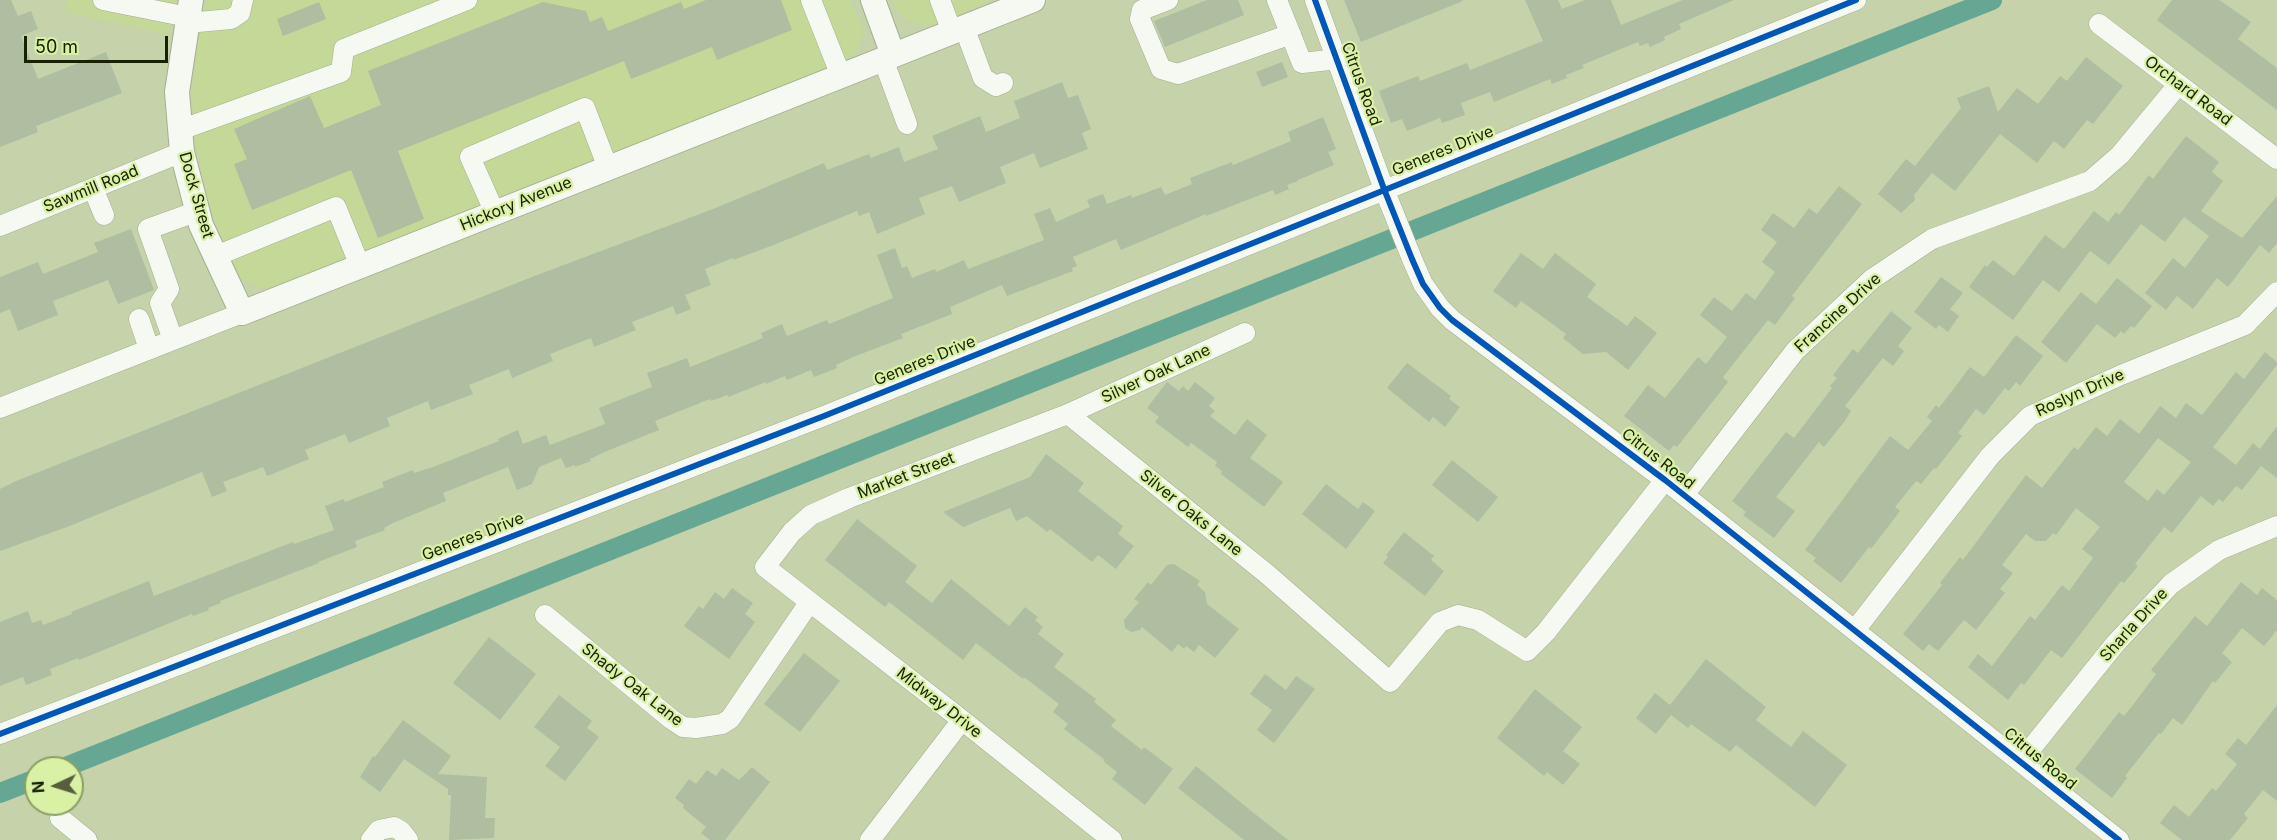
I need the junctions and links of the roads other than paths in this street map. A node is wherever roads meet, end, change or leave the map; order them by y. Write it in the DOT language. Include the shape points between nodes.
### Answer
graph roads {
  1 [pos="103,0"];
  2 [pos="243,0"];
  3 [pos="467,0"];
  4 [pos="811,0"];
  5 [pos="873,0"];
  6 [pos="939,0"];
  7 [pos="1033,0"];
  8 [pos="1277,0"];
  9 [pos="1315,0"];
  10 [pos="1856,0"];
  11 [pos="1160,1"];
  12 [pos="987,9"];
  13 [pos="188,13"];
  14 [pos="2099,24"];
  15 [pos="958,30"];
  16 [pos="1291,34"];
  17 [pos="888,57"];
  18 [pos="1338,59"];
  19 [pos="841,76"];
  20 [pos="1003,83"];
  21 [pos="2178,85"];
  22 [pos="907,124"];
  23 [pos="181,141"];
  24 [pos="2277,159"];
  25 [pos="608,168"];
  26 [pos="93,188"];
  27 [pos="1387,194"];
  28 [pos="198,211"];
  29 [pos="495,213"];
  30 [pos="104,215"];
  31 [pos="0,226"];
  32 [pos="216,256"];
  33 [pos="360,266"];
  34 [pos="2277,292"];
  35 [pos="242,313"];
  36 [pos="139,319"];
  37 [pos="1245,333"];
  38 [pos="173,340"];
  39 [pos="149,349"];
  40 [pos="0,408"];
  41 [pos="1068,414"];
  42 [pos="1665,480"];
  43 [pos="1683,495"];
  44 [pos="2277,526"];
  45 [pos="765,567"];
  46 [pos="809,603"];
  47 [pos="545,615"];
  48 [pos="1856,630"];
  49 [pos="962,720"];
  50 [pos="0,734"];
  51 [pos="2021,761"];
  52 [pos="60,818"];
  53 [pos="87,840"];
  54 [pos="371,840"];
  55 [pos="408,840"];
  56 [pos="870,840"];
  57 [pos="1112,840"];
  58 [pos="2120,840"];
  1 -- 13 [label="street"];
  2 -- 13 [label="street" via="240,13 231,19"];
  3 -- 23 [label="street, Sawmill Road" via="344,49 341,72"];
  4 -- 19 [label="street"];
  5 -- 17 [label="main road"];
  6 -- 15 [label="street"];
  7 -- 12 [label="main road, Hickory Avenue"];
  8 -- 16 [label="street"];
  9 -- 18 [label="street, Citrus Road"];
  10 -- 27 [label="street, Generes Drive"];
  11 -- 16 [label="street" via="1142,10 1140,19 1161,69 1178,74"];
  12 -- 15 [label="main road, Hickory Avenue"];
  13 -- 23 [label="main road, Dock Street" via="177,92"];
  14 -- 21 [label="street, Orchard Road"];
  15 -- 17 [label="main road, Hickory Avenue"];
  15 -- 20 [label="street" via="983,78 996,86"];
  16 -- 18 [label="street" via="1302,63"];
  17 -- 19 [label="main road, Hickory Avenue"];
  17 -- 22 [label="street"];
  18 -- 27 [label="street, Citrus Road"];
  19 -- 25 [label="main road, Hickory Avenue"];
  21 -- 24 [label="street, Orchard Road"];
  21 -- 43 [label="street, Francine Drive" via="2120,155 2090,181 1932,239 1872,279 1795,351"];
  23 -- 26 [label="street, Sawmill Road"];
  23 -- 28 [label="main road, Dock Street"];
  25 -- 29 [label="main road, Hickory Avenue"];
  25 -- 29 [label="street" via="585,108 470,157"];
  26 -- 30 [label="street"];
  26 -- 31 [label="street, Sawmill Road"];
  27 -- 42 [label="street, Citrus Road" via="1430,294 1452,320"];
  27 -- 50 [label="street, Generes Drive"];
  28 -- 32 [label="main road, Dock Street"];
  28 -- 38 [label="street" via="148,229 169,289 160,303"];
  29 -- 33 [label="main road, Hickory Avenue"];
  32 -- 33 [label="street" via="336,207"];
  32 -- 35 [label="main road, Dock Street"];
  33 -- 35 [label="main road, Hickory Avenue"];
  34 -- 48 [label="street, Roslyn Drive" via="2245,325 2030,416 1990,456"];
  35 -- 38 [label="street, Hickory Avenue"];
  36 -- 39 [label="street"];
  37 -- 41 [label="street, Silver Oak Lane"];
  38 -- 39 [label="street, Hickory Avenue"];
  39 -- 40 [label="street, Hickory Avenue"];
  41 -- 42 [label="street, Silver Oaks Lane" via="1267,574 1390,682 1440,622 1458,615 1478,620 1527,651"];
  41 -- 45 [label="street, Market Street" via="811,515"];
  42 -- 43 [label="street, Citrus Road"];
  43 -- 48 [label="street, Citrus Road"];
  44 -- 51 [label="street, Sharla Drive" via="2219,550 2171,584 2115,644"];
  45 -- 46 [label="street, Midway Drive"];
  46 -- 47 [label="street, Shady Oak Lane" via="730,720 696,728 684,727 671,719"];
  46 -- 49 [label="street, Midway Drive"];
  48 -- 51 [label="street, Citrus Road"];
  49 -- 56 [label="street"];
  49 -- 57 [label="street, Midway Drive"];
  51 -- 58 [label="street, Citrus Road"];
  52 -- 53 [label="street"];
  54 -- 55 [label="street" via="379,830 394,827"];
}
